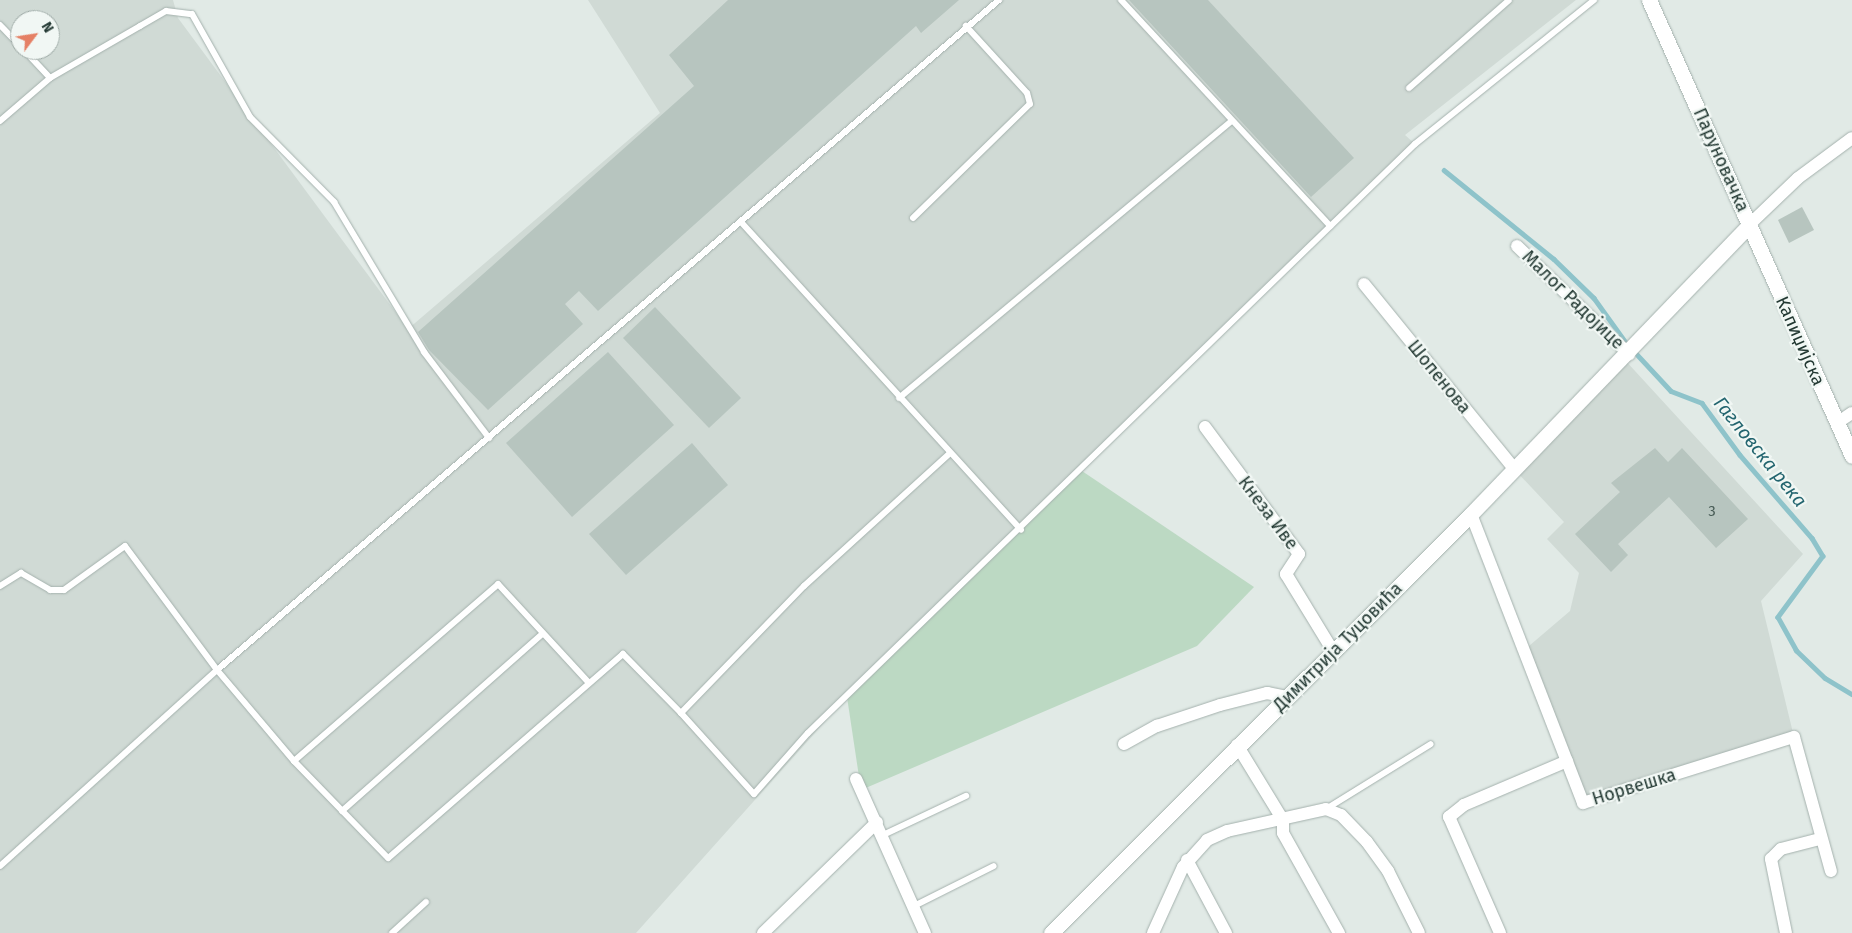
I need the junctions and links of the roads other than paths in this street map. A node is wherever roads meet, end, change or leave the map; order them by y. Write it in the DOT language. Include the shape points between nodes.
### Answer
graph roads {
  1 [pos="999,0"];
  2 [pos="1121,0"];
  3 [pos="1509,0"];
  4 [pos="1594,0"];
  5 [pos="1649,0"];
  6 [pos="0,25"];
  7 [pos="966,26"];
  8 [pos="10,36"];
  9 [pos="33,60"];
  10 [pos="50,78"];
  11 [pos="1409,88"];
  12 [pos="0,122"];
  13 [pos="1230,122"];
  14 [pos="1852,138"];
  15 [pos="913,218"];
  16 [pos="741,222"];
  17 [pos="1750,224"];
  18 [pos="1330,226"];
  19 [pos="1517,246"];
  20 [pos="1364,284"];
  21 [pos="1626,357"];
  22 [pos="899,398"];
  23 [pos="1852,413"];
  24 [pos="1837,424"];
  25 [pos="1205,427"];
  26 [pos="489,438"];
  27 [pos="949,454"];
  28 [pos="1852,456"];
  29 [pos="1515,470"];
  30 [pos="1471,514"];
  31 [pos="1021,530"];
  32 [pos="0,586"];
  33 [pos="543,633"];
  34 [pos="1333,651"];
  35 [pos="217,670"];
  36 [pos="589,683"];
  37 [pos="1287,697"];
  38 [pos="680,713"];
  39 [pos="1124,744"];
  40 [pos="1431,744"];
  41 [pos="1237,745"];
  42 [pos="294,761"];
  43 [pos="1567,761"];
  44 [pos="856,779"];
  45 [pos="966,796"];
  46 [pos="1326,809"];
  47 [pos="342,811"];
  48 [pos="1282,820"];
  49 [pos="877,822"];
  50 [pos="883,835"];
  51 [pos="1820,839"];
  52 [pos="1187,860"];
  53 [pos="0,866"];
  54 [pos="994,866"];
  55 [pos="1831,871"];
  56 [pos="426,902"];
  57 [pos="914,906"];
  58 [pos="392,933"];
  59 [pos="763,933"];
  60 [pos="925,933"];
  61 [pos="1051,933"];
  62 [pos="1154,933"];
  63 [pos="1226,933"];
  64 [pos="1339,933"];
  65 [pos="1419,933"];
  66 [pos="1500,933"];
  67 [pos="1786,933"];
  1 -- 7 [label="lane"];
  2 -- 13 [label="lane"];
  3 -- 11 [label="lane"];
  4 -- 18 [label="lane" via="1415,144"];
  5 -- 17 [label="street, Паруновачка"];
  6 -- 8 [label="lane"];
  7 -- 15 [label="lane" via="1027,93 1030,104"];
  7 -- 16 [label="lane"];
  9 -- 10 [label="lane"];
  10 -- 12 [label="lane"];
  10 -- 26 [label="lane" via="166,11 192,14 250,117 334,202 424,352"];
  13 -- 18 [label="lane"];
  13 -- 22 [label="lane"];
  14 -- 17 [label="street, Паруновачка" via="1791,183"];
  16 -- 22 [label="lane"];
  16 -- 26 [label="lane"];
  17 -- 21 [label="street, Димитрија Туцовића"];
  17 -- 24 [label="street, Капиџијска"];
  18 -- 31 [label="lane"];
  19 -- 21 [label="street, Малог Радојице"];
  20 -- 29 [label="street, Шопенова"];
  21 -- 29 [label="street, Димитрија Туцовића"];
  22 -- 27 [label="lane"];
  23 -- 24 [label="street"];
  24 -- 28 [label="street, Капиџијска"];
  25 -- 34 [label="street, Кнеза Иве" via="1299,554 1286,574"];
  26 -- 35 [label="lane"];
  27 -- 31 [label="lane"];
  27 -- 38 [label="lane" via="804,586"];
  29 -- 30 [label="street, Димитрија Туцовића"];
  30 -- 34 [label="street, Димитрија Туцовића"];
  30 -- 43 [label="street, Норвешка"];
  31 -- 38 [label="lane" via="808,733 754,794"];
  32 -- 35 [label="lane" via="21,573 50,590 64,590 125,546"];
  33 -- 36 [label="lane"];
  33 -- 42 [label="lane" via="498,584"];
  33 -- 47 [label="lane"];
  34 -- 37 [label="street, Димитрија Туцовића"];
  35 -- 42 [label="lane"];
  35 -- 53 [label="lane"];
  36 -- 38 [label="lane" via="623,654"];
  36 -- 47 [label="lane" via="388,858"];
  37 -- 39 [label="street" via="1267,693 1220,705 1157,726"];
  37 -- 41 [label="street, Димитрија Туцовића"];
  40 -- 46 [label="lane"];
  41 -- 48 [label="street"];
  41 -- 61 [label="street, Димитрија Туцовића"];
  42 -- 47 [label="lane"];
  43 -- 51 [label="street, Норвешка" via="1583,802 1794,737"];
  43 -- 66 [label="street" via="1464,805 1449,818"];
  44 -- 49 [label="street"];
  45 -- 50 [label="lane"];
  46 -- 48 [label="street"];
  46 -- 65 [label="street" via="1341,815 1367,842 1388,871"];
  48 -- 52 [label="street" via="1216,835"];
  48 -- 64 [label="street" via="1283,833"];
  49 -- 50 [label="street"];
  49 -- 59 [label="street"];
  50 -- 57 [label="street"];
  51 -- 55 [label="street, Норвешка"];
  51 -- 67 [label="street" via="1780,850 1771,859"];
  52 -- 62 [label="street"];
  52 -- 63 [label="street"];
  54 -- 57 [label="lane"];
  56 -- 58 [label="lane"];
  57 -- 60 [label="street"];
}
